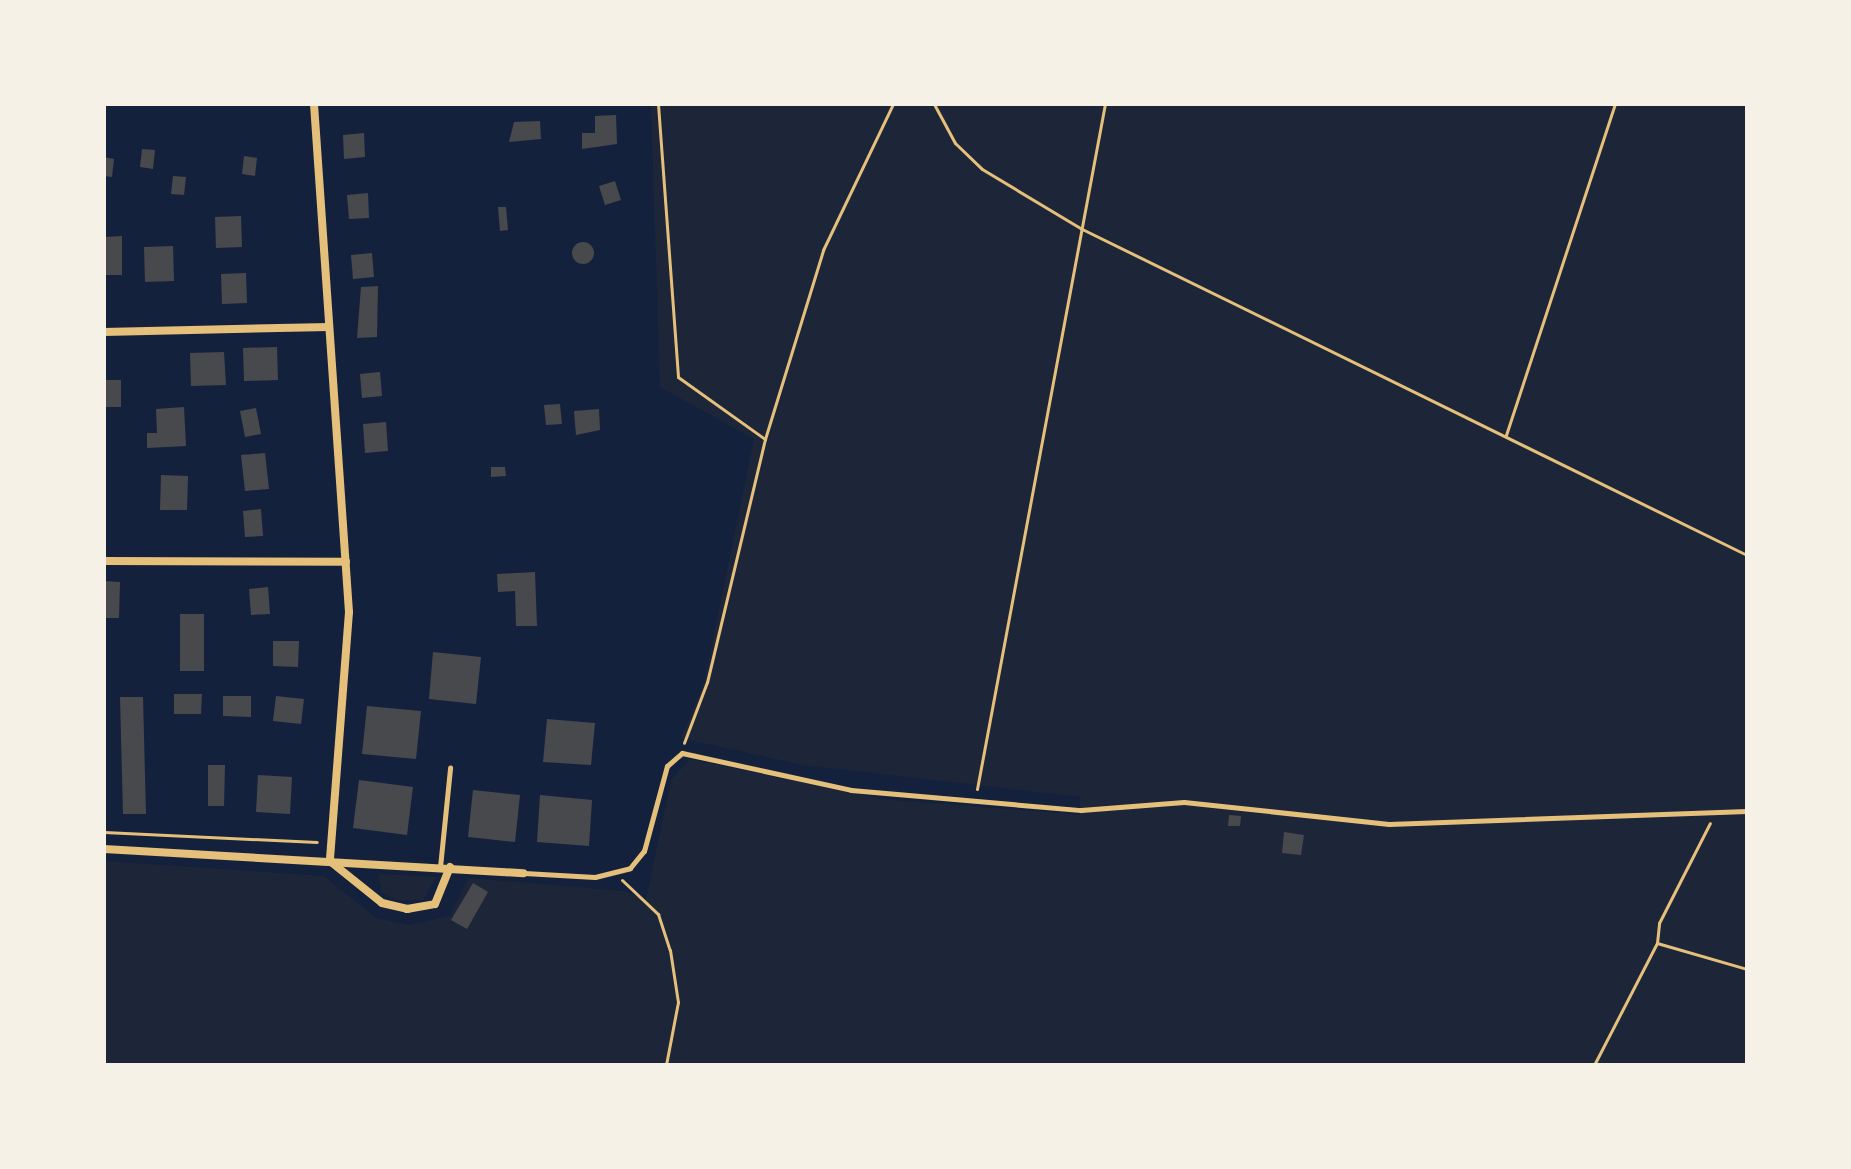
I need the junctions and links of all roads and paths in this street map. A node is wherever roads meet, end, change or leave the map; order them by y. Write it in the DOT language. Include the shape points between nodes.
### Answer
graph roads {
  1 [pos="314,104"];
  2 [pos="658,104"];
  3 [pos="893,104"];
  4 [pos="934,104"];
  5 [pos="1105,104"];
  6 [pos="1615,104"];
  7 [pos="1082,229"];
  8 [pos="329,327"];
  9 [pos="104,332"];
  10 [pos="1506,436"];
  11 [pos="765,439"];
  12 [pos="1747,555"];
  13 [pos="104,561"];
  14 [pos="346,562"];
  15 [pos="682,753"];
  16 [pos="450,768"];
  17 [pos="973,805"];
  18 [pos="1747,811"];
  19 [pos="1716,812"];
  20 [pos="104,832"];
  21 [pos="104,849"];
  22 [pos="330,861"];
  23 [pos="440,867"];
  24 [pos="450,867"];
  25 [pos="523,873"];
  26 [pos="616,875"];
  27 [pos="1657,943"];
  28 [pos="1747,969"];
  29 [pos="666,1065"];
  30 [pos="1594,1065"];
  1 -- 8 [label="street"];
  2 -- 11 [label="path" via="678,377"];
  3 -- 11 [label="path" via="823,250"];
  4 -- 7 [label="path" via="955,143 982,169"];
  5 -- 7 [label="path"];
  6 -- 10 [label="path"];
  7 -- 10 [label="path"];
  7 -- 17 [label="path"];
  8 -- 9 [label="street"];
  8 -- 14 [label="street"];
  10 -- 12 [label="path"];
  11 -- 15 [label="path"];
  13 -- 14 [label="street"];
  14 -- 22 [label="street" via="349,640"];
  15 -- 17 [label="lane" via="851,790"];
  15 -- 26 [label="lane" via="660,783 644,851"];
  16 -- 23 [label="lane"];
  17 -- 19 [label="lane" via="1081,810 1184,802 1389,824"];
  18 -- 19 [label="lane"];
  19 -- 27 [label="path" via="1659,923"];
  20 -- 22 [label="path" via="313,840"];
  21 -- 22 [label="street"];
  22 -- 23 [label="street"];
  22 -- 24 [label="street" via="382,903 407,909 435,904"];
  23 -- 24 [label="street"];
  24 -- 25 [label="street"];
  25 -- 26 [label="lane"];
  26 -- 29 [label="path" via="658,914 670,950 678,1002"];
  27 -- 28 [label="path"];
  27 -- 30 [label="path"];
}
